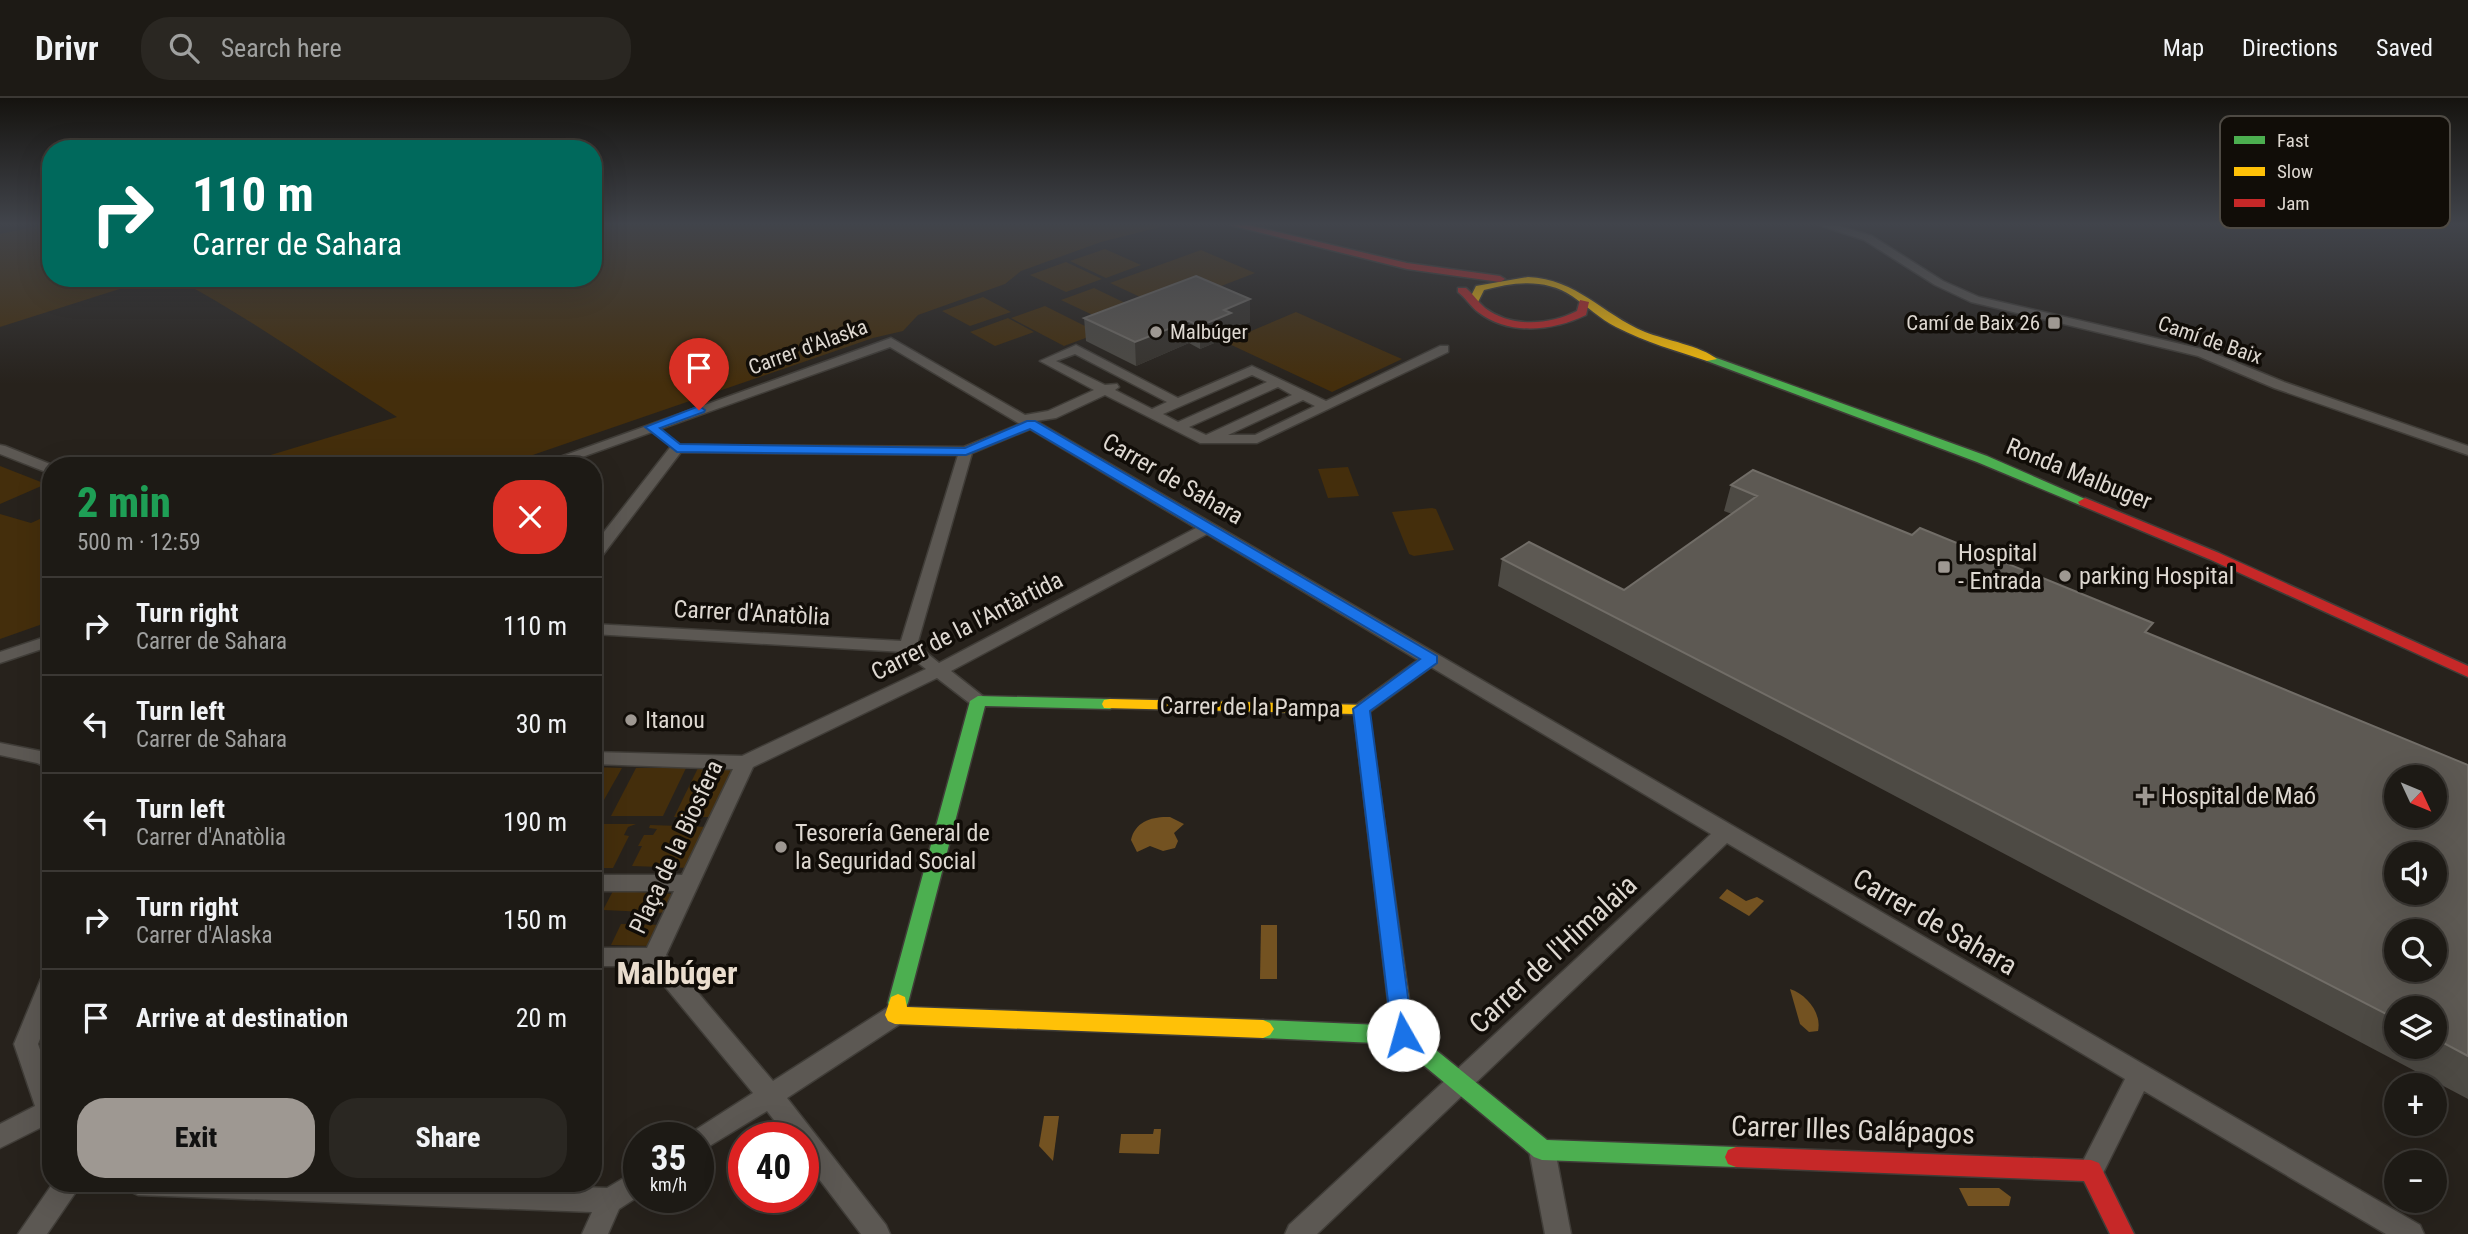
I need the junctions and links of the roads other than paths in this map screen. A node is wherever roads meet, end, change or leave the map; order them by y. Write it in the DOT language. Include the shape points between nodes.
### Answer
graph roads {
  1 [pos="1437,278"];
  2 [pos="1492,278"];
  3 [pos="1931,278"];
  4 [pos="1513,279"];
  5 [pos="1474,300"];
  6 [pos="1584,302"];
  7 [pos="1545,325"];
  8 [pos="891,342"];
  9 [pos="1663,342"];
  10 [pos="1444,349"];
  11 [pos="1132,379"];
  12 [pos="1277,383"];
  13 [pos="1105,391"];
  14 [pos="1301,395"];
  15 [pos="1178,403"];
  16 [pos="1326,406"];
  17 [pos="1152,414"];
  18 [pos="1035,421"];
  19 [pos="651,427"];
  20 [pos="1177,427"];
  21 [pos="1205,440"];
  22 [pos="677,448"];
  23 [pos="0,449"];
  24 [pos="966,452"];
  25 [pos="2468,452"];
  26 [pos="567,457"];
  27 [pos="42,465"];
  28 [pos="1208,528"];
  29 [pos="602,545"];
  30 [pos="602,630"];
  31 [pos="42,642"];
  32 [pos="908,647"];
  33 [pos="0,658"];
  34 [pos="1431,659"];
  35 [pos="937,671"];
  36 [pos="2468,672"];
  37 [pos="978,701"];
  38 [pos="1362,709"];
  39 [pos="0,749"];
  40 [pos="42,758"];
  41 [pos="602,758"];
  42 [pos="746,763"];
  43 [pos="1726,832"];
  44 [pos="602,883"];
  45 [pos="689,883"];
  46 [pos="602,957"];
  47 [pos="654,957"];
  48 [pos="42,1004"];
  49 [pos="895,1015"];
  50 [pos="1403,1035"];
  51 [pos="2140,1075"];
  52 [pos="1460,1082"];
  53 [pos="42,1090"];
  54 [pos="770,1095"];
  55 [pos="42,1117"];
  56 [pos="714,1132"];
  57 [pos="0,1136"];
  58 [pos="1542,1150"];
  59 [pos="2091,1171"];
  60 [pos="623,1191"];
  61 [pos="61,1192"];
  62 [pos="388,1192"];
  63 [pos="610,1200"];
  64 [pos="31,1234"];
  65 [pos="595,1234"];
  66 [pos="877,1234"];
  67 [pos="1298,1234"];
  68 [pos="1558,1234"];
  69 [pos="2122,1234"];
  70 [pos="2411,1234"];
  1 -- 5 [label="street"];
  2 -- 4 [label="street"];
  3 -- 25 [label="street, Camí de Baix" via="1975,300 2202,353"];
  4 -- 5 [label="street" via="1480,288"];
  4 -- 6 [label="street, Ronda Malbuger" via="1564,286"];
  5 -- 7 [label="street, Ronda Malbuger" via="1494,317"];
  6 -- 7 [label="street" via="1576,318"];
  6 -- 9 [label="street, Ronda Malbuger" via="1611,321"];
  7 -- 9 [label="street, Ronda Malbuger"];
  8 -- 18 [label="street, Carrer de Sahara"];
  8 -- 19 [label="street, Carrer d'Alaska"];
  9 -- 36 [label="street, Ronda Malbuger" via="2018,473"];
  10 -- 16 [label="street"];
  11 -- 13 [label="street"];
  11 -- 13 [label="street" via="1076,349 1046,361"];
  11 -- 15 [label="street"];
  12 -- 14 [label="street"];
  12 -- 15 [label="street" via="1252,370"];
  12 -- 20 [label="street"];
  13 -- 17 [label="street"];
  13 -- 18 [label="street"];
  14 -- 16 [label="street"];
  14 -- 21 [label="street"];
  15 -- 17 [label="street"];
  16 -- 21 [label="street" via="1257,439"];
  17 -- 20 [label="street"];
  18 -- 24 [label="street"];
  18 -- 28 [label="street, Carrer de Sahara"];
  19 -- 22 [label="street"];
  19 -- 26 [label="street, Carrer d'Alaska"];
  20 -- 21 [label="street"];
  22 -- 24 [label="street"];
  22 -- 29 [label="street"];
  23 -- 27 [label="street"];
  24 -- 32 [label="street"];
  28 -- 34 [label="street, Carrer de Sahara"];
  28 -- 35 [label="street, Carrer de la l'Antàrtida"];
  30 -- 32 [label="street, Carrer d'Anatòlia"];
  31 -- 33 [label="street"];
  32 -- 35 [label="street"];
  34 -- 38 [label="street"];
  34 -- 43 [label="street, Carrer de Sahara"];
  35 -- 37 [label="street"];
  35 -- 42 [label="street, Carrer de la l'Antàrtida"];
  37 -- 38 [label="street, Carrer de la Pampa"];
  37 -- 49 [label="street"];
  38 -- 50 [label="street, Carrer de la Pampa"];
  39 -- 40 [label="street"];
  41 -- 42 [label="street, Plaça de la Biosfera"];
  42 -- 45 [label="street, Plaça de la Biosfera"];
  43 -- 51 [label="street, Carrer de Sahara"];
  43 -- 52 [label="street, Carrer de l'Himalaia"];
  44 -- 45 [label="street"];
  45 -- 47 [label="street, Plaça de la Biosfera"];
  46 -- 47 [label="street, Plaça de la Biosfera"];
  47 -- 54 [label="street"];
  48 -- 53 [label="street" via="26,1044"];
  49 -- 50 [label="street"];
  49 -- 54 [label="street"];
  50 -- 52 [label="street"];
  51 -- 59 [label="street"];
  51 -- 70 [label="street, Carrer de Sahara"];
  52 -- 58 [label="street"];
  52 -- 67 [label="street, Carrer de l'Himalaia"];
  54 -- 56 [label="street"];
  54 -- 66 [label="street"];
  55 -- 57 [label="street"];
  58 -- 59 [label="street, Carrer Illes Galápagos"];
  58 -- 68 [label="street"];
  59 -- 69 [label="street"];
  60 -- 63 [label="street"];
  61 -- 64 [label="street"];
  62 -- 63 [label="street"];
  63 -- 65 [label="street"];
}
